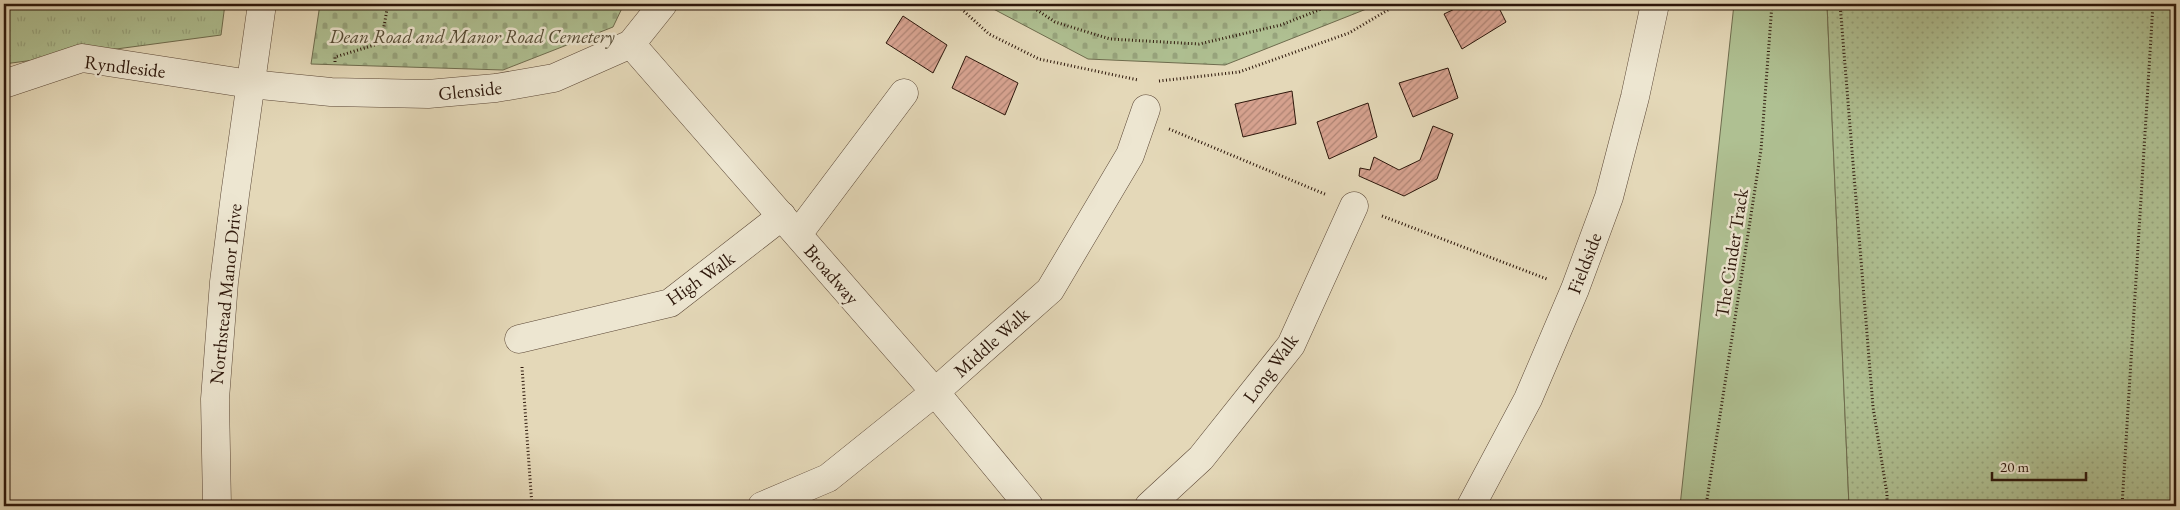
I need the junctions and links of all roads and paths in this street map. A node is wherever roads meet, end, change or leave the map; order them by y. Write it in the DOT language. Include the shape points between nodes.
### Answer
graph roads {
  1 [pos="388,4"];
  2 [pos="663,4"];
  3 [pos="956,4"];
  4 [pos="1028,4"];
  5 [pos="1334,4"];
  6 [pos="1398,4"];
  7 [pos="1655,4"];
  8 [pos="1772,4"];
  9 [pos="1840,4"];
  10 [pos="2153,4"];
  11 [pos="262,9"];
  12 [pos="631,44"];
  13 [pos="1139,80"];
  14 [pos="1158,81"];
  15 [pos="4,84"];
  16 [pos="250,84"];
  17 [pos="331,92"];
  18 [pos="904,93"];
  19 [pos="1146,110"];
  20 [pos="1354,206"];
  21 [pos="790,225"];
  22 [pos="519,339"];
  23 [pos="936,392"];
  24 [pos="217,506"];
  25 [pos="532,506"];
  26 [pos="762,506"];
  27 [pos="1029,506"];
  28 [pos="1149,506"];
  29 [pos="1472,506"];
  30 [pos="1706,506"];
  31 [pos="1887,506"];
  32 [pos="2122,506"];
  1 -- 17 [label="path" via="380,43 335,57"];
  2 -- 12 [label="street, Glenside"];
  3 -- 13 [label="path" via="989,34 1038,59"];
  4 -- 5 [label="path" via="1055,22 1110,39 1199,44 1280,25"];
  6 -- 14 [label="path" via="1349,33 1239,72"];
  7 -- 29 [label="street, Fieldside" via="1609,197 1575,289 1528,399"];
  8 -- 30 [label="path, The Cinder Track" via="1761,150"];
  9 -- 31 [label="path" via="1873,407"];
  10 -- 32 [label="path"];
  11 -- 16 [label="street, Northstead Manor Drive"];
  12 -- 17 [label="street, Glenside" via="554,78 496,88 428,94"];
  12 -- 21 [label="street, Broadway"];
  15 -- 16 [label="street, Ryndleside" via="82,58"];
  16 -- 17 [label="street, Glenside"];
  16 -- 24 [label="street, Northstead Manor Drive" via="224,282 216,389"];
  18 -- 21 [label="street, High Walk"];
  19 -- 23 [label="street, Middle Walk" via="1130,155 1050,290"];
  20 -- 28 [label="street, Long Walk" via="1291,345 1201,458"];
  21 -- 22 [label="street, High Walk" via="670,303"];
  21 -- 23 [label="street, Broadway"];
  22 -- 25 [label="path"];
  23 -- 26 [label="street, Middle Walk" via="828,478"];
  23 -- 27 [label="street, Broadway"];
}
